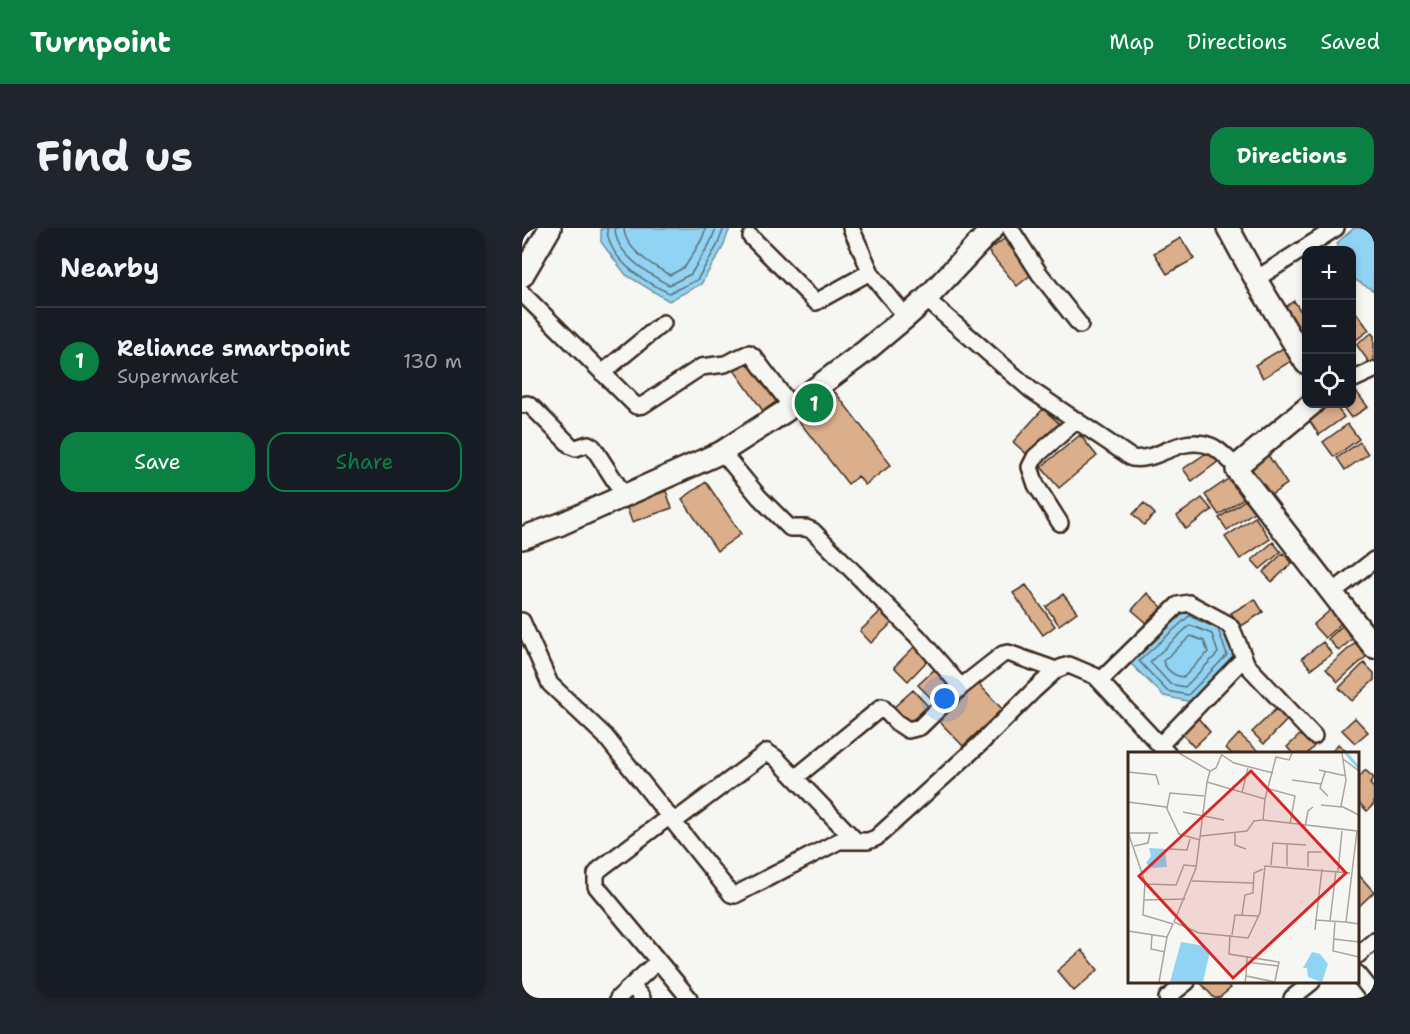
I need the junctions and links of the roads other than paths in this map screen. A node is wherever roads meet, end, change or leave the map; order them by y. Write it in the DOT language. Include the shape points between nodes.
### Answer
graph roads {
  1 [pos="550,228"];
  2 [pos="851,228"];
  3 [pos="993,228"];
  4 [pos="1010,228"];
  5 [pos="1228,228"];
  6 [pos="1336,228"];
  7 [pos="751,237"];
  8 [pos="870,273"];
  9 [pos="522,276"];
  10 [pos="1256,279"];
  11 [pos="522,293"];
  12 [pos="927,299"];
  13 [pos="906,317"];
  14 [pos="663,322"];
  15 [pos="1080,325"];
  16 [pos="1302,356"];
  17 [pos="1374,370"];
  18 [pos="602,373"];
  19 [pos="1356,378"];
  20 [pos="522,405"];
  21 [pos="791,406"];
  22 [pos="1307,408"];
  23 [pos="1077,420"];
  24 [pos="722,452"];
  25 [pos="1237,467"];
  26 [pos="624,495"];
  27 [pos="1060,523"];
  28 [pos="522,538"];
  29 [pos="1374,560"];
  30 [pos="1333,592"];
  31 [pos="522,621"];
  32 [pos="1374,647"];
  33 [pos="1243,658"];
  34 [pos="1056,670"];
  35 [pos="1100,681"];
  36 [pos="961,687"];
  37 [pos="1314,736"];
  38 [pos="1164,749"];
  39 [pos="795,778"];
  40 [pos="672,818"];
  41 [pos="855,840"];
  42 [pos="1374,941"];
  43 [pos="1359,954"];
  44 [pos="658,961"];
  45 [pos="1359,975"];
  46 [pos="1185,983"];
  47 [pos="1310,983"];
  48 [pos="632,985"];
  49 [pos="1374,994"];
  50 [pos="618,998"];
  51 [pos="642,998"];
  52 [pos="689,998"];
  53 [pos="1167,998"];
  54 [pos="1292,998"];
  1 -- 9 [label="street"];
  2 -- 8 [label="street"];
  3 -- 12 [label="street"];
  4 -- 15 [label="street"];
  5 -- 10 [label="street"];
  6 -- 10 [label="street"];
  7 -- 8 [label="street" via="816,302"];
  8 -- 13 [label="street"];
  10 -- 16 [label="street"];
  11 -- 18 [label="street"];
  12 -- 13 [label="street"];
  12 -- 23 [label="street" via="1031,390"];
  13 -- 21 [label="street"];
  14 -- 18 [label="street"];
  17 -- 19 [label="street"];
  18 -- 21 [label="street" via="632,404 639,406 701,367 725,364 748,353"];
  20 -- 26 [label="street" via="532,407 571,446 593,447"];
  21 -- 24 [label="street"];
  22 -- 25 [label="street"];
  23 -- 25 [label="street" via="1131,458 1146,459 1179,444 1197,443 1212,446"];
  23 -- 27 [label="street" via="1035,457 1030,467 1036,485"];
  24 -- 26 [label="street"];
  24 -- 36 [label="street" via="790,528 813,531"];
  25 -- 30 [label="street"];
  26 -- 28 [label="street"];
  29 -- 30 [label="street"];
  30 -- 32 [label="street"];
  31 -- 40 [label="street" via="550,684 605,736"];
  33 -- 35 [label="street" via="1228,624 1185,602"];
  33 -- 37 [label="street"];
  33 -- 38 [label="street"];
  34 -- 35 [label="street" via="1069,665"];
  34 -- 36 [label="street" via="1008,653 995,658"];
  34 -- 41 [label="street" via="876,838"];
  35 -- 38 [label="street"];
  36 -- 39 [label="street" via="920,727 908,730 882,707"];
  39 -- 40 [label="street" via="770,753 763,753"];
  39 -- 41 [label="street"];
  40 -- 41 [label="street" via="735,895 831,845"];
  40 -- 44 [label="street" via="600,869 595,880"];
  42 -- 43 [label="street"];
  44 -- 48 [label="street"];
  44 -- 52 [label="street"];
  45 -- 49 [label="street"];
  46 -- 53 [label="street"];
  47 -- 54 [label="street"];
  48 -- 50 [label="street"];
  48 -- 51 [label="street"];
}
